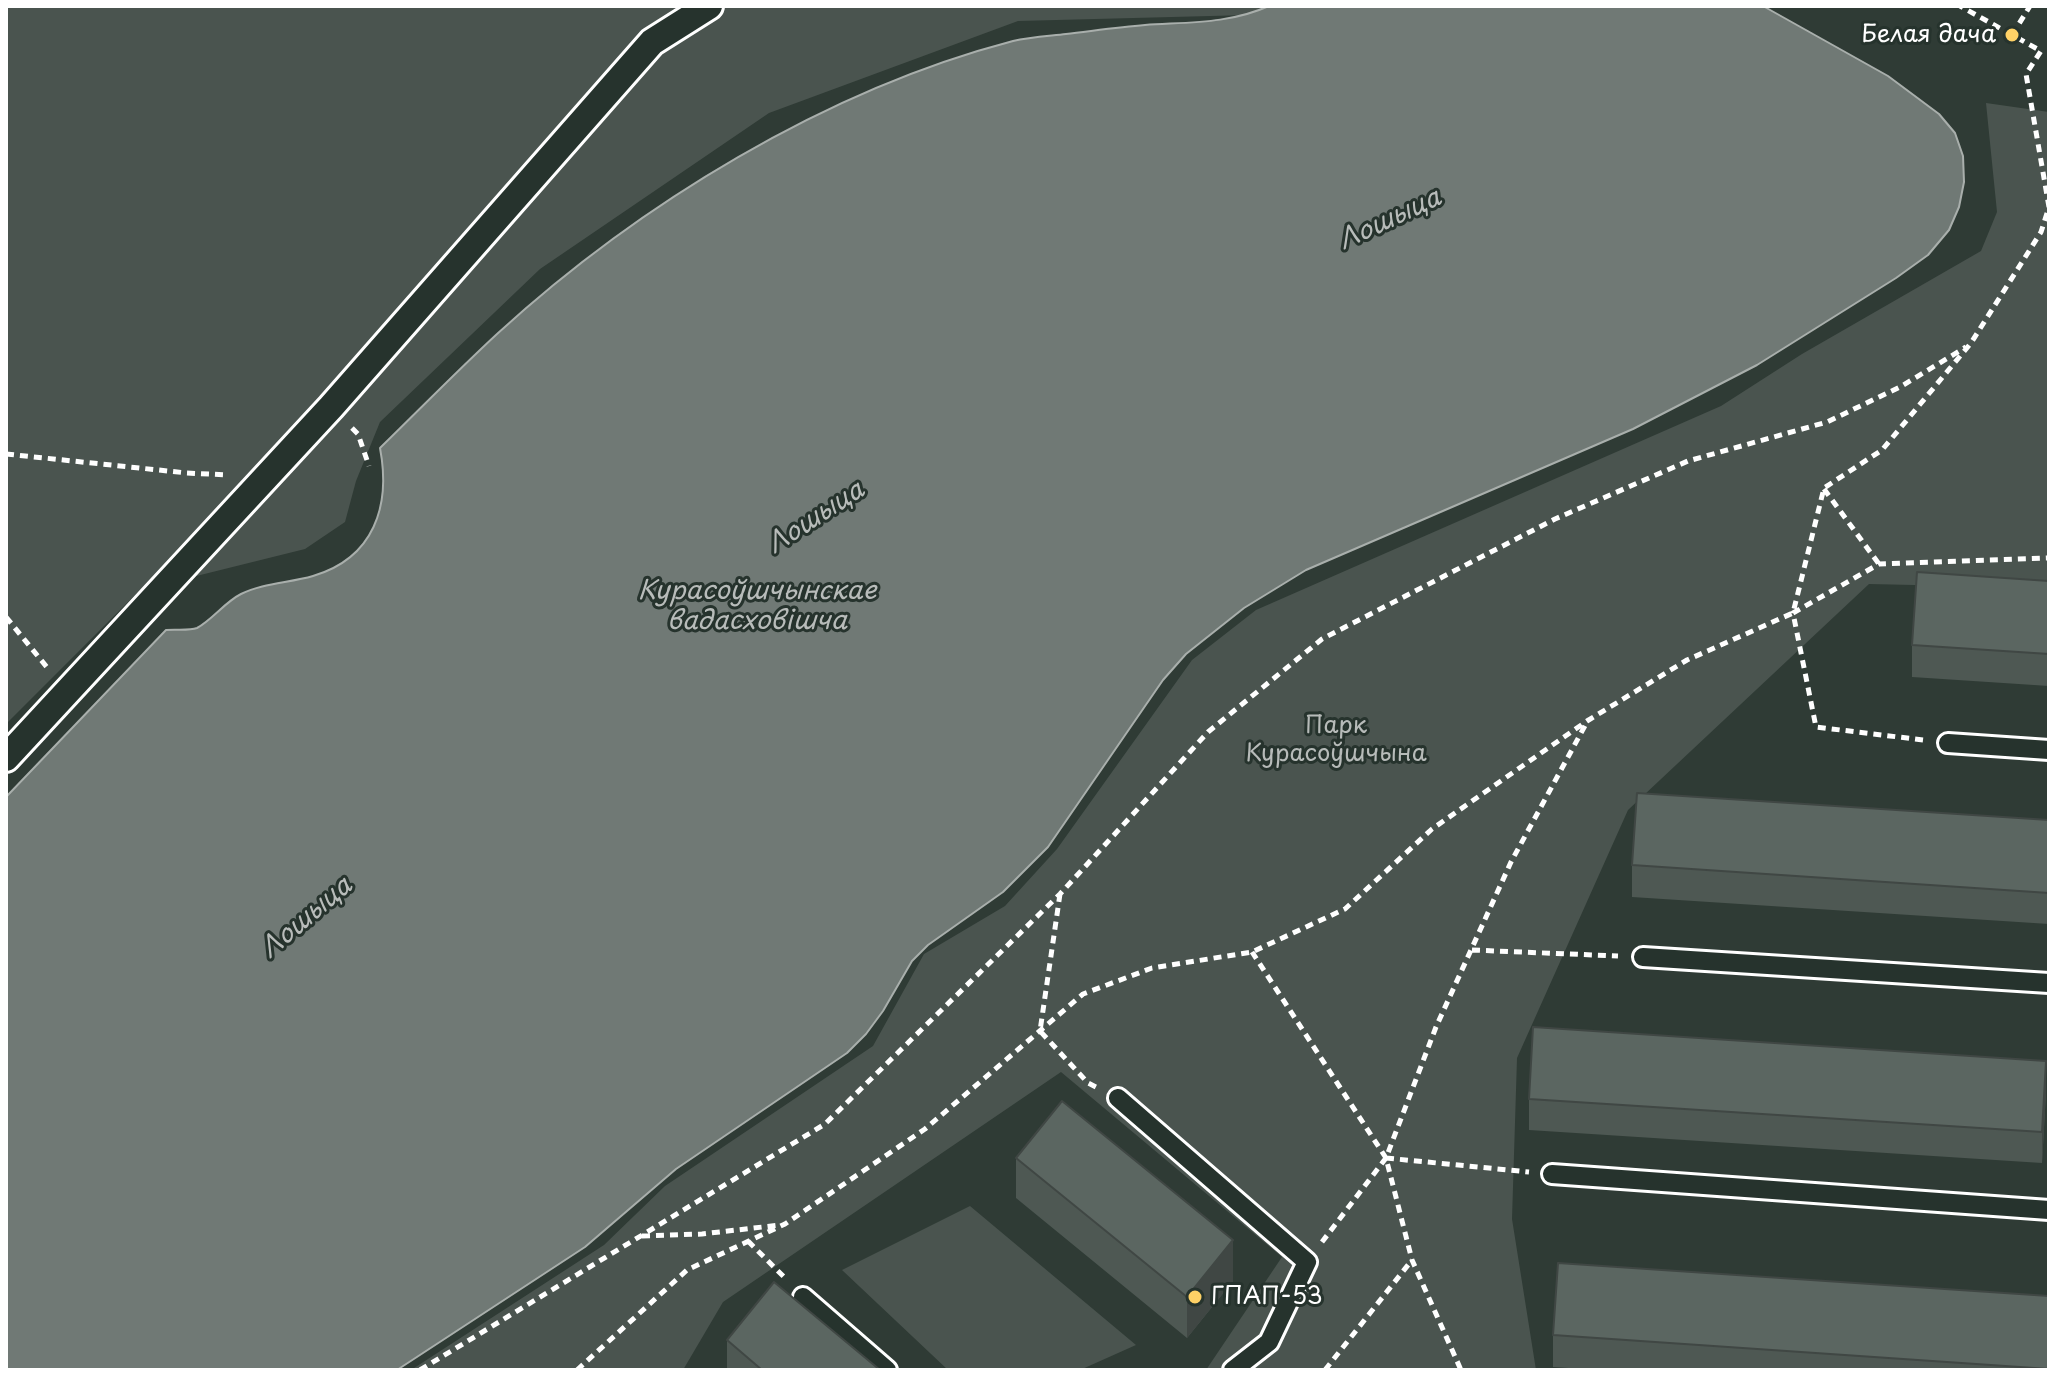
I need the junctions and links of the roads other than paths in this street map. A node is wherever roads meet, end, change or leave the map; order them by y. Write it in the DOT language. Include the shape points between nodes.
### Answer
graph roads {
  1 [pos="709,6"];
  2 [pos="1948,743"];
  3 [pos="2049,750"];
  4 [pos="6,758"];
  5 [pos="1643,957"];
  6 [pos="2049,983"];
  7 [pos="1118,1098"];
  8 [pos="1552,1174"];
  9 [pos="2049,1210"];
  10 [pos="803,1297"];
  11 [pos="887,1370"];
  12 [pos="1233,1370"];
  1 -- 4 [label="street" via="652,42 268,476"];
  2 -- 3 [label="lane"];
  5 -- 6 [label="lane"];
  7 -- 12 [label="lane" via="1307,1262 1269,1342"];
  8 -- 9 [label="lane"];
  10 -- 11 [label="lane"];
}
